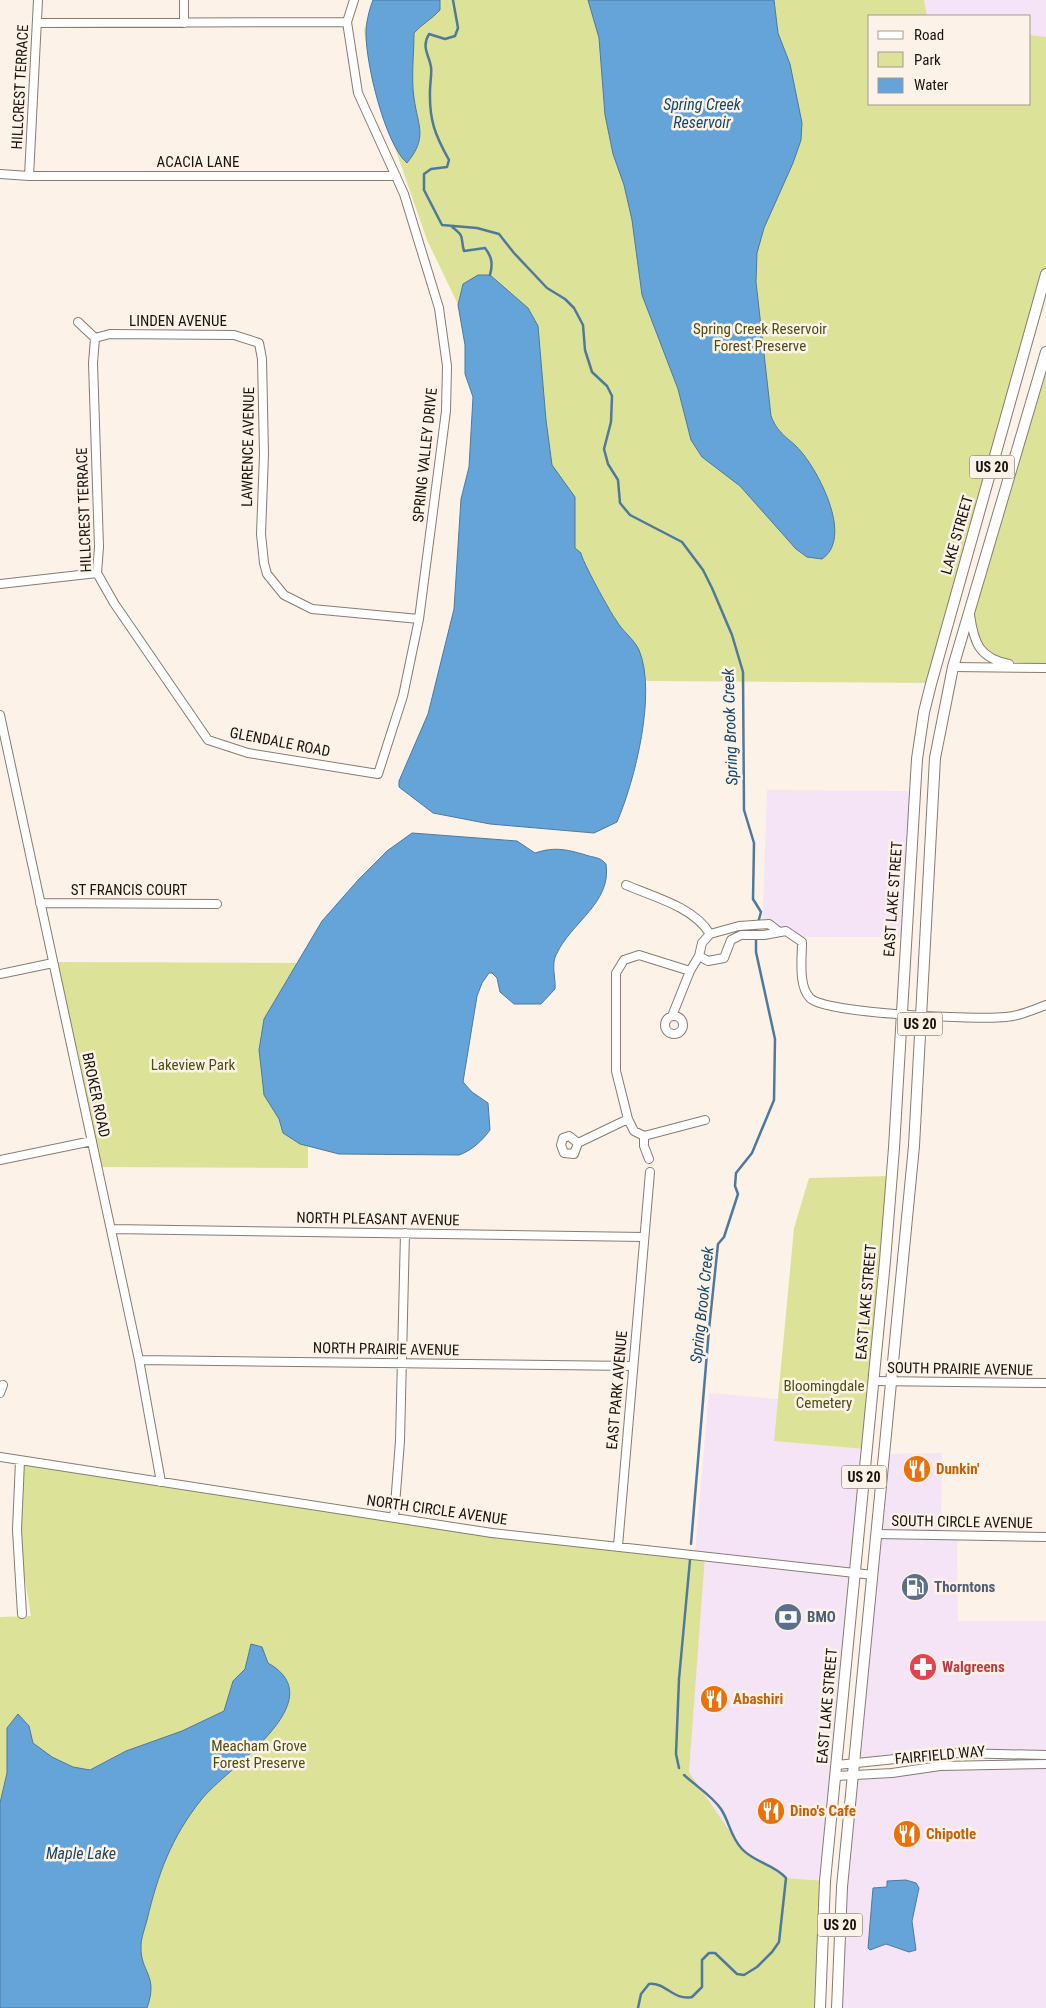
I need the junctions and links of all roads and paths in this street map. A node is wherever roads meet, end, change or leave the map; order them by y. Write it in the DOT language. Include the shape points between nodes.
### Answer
graph roads {
  1 [pos="38,0"];
  2 [pos="184,0"];
  3 [pos="354,0"];
  4 [pos="347,22"];
  5 [pos="37,23"];
  6 [pos="184,23"];
  7 [pos="0,174"];
  8 [pos="29,176"];
  9 [pos="396,176"];
  10 [pos="1046,274"];
  11 [pos="78,322"];
  12 [pos="95,338"];
  13 [pos="260,343"];
  14 [pos="1046,352"];
  15 [pos="97,573"];
  16 [pos="0,584"];
  17 [pos="969,613"];
  18 [pos="419,619"];
  19 [pos="938,660"];
  20 [pos="953,667"];
  21 [pos="1021,667"];
  22 [pos="1046,668"];
  23 [pos="173,689"];
  24 [pos="0,715"];
  25 [pos="378,774"];
  26 [pos="626,885"];
  27 [pos="40,903"];
  28 [pos="217,904"];
  29 [pos="778,931"];
  30 [pos="710,934"];
  31 [pos="699,956"];
  32 [pos="53,963"];
  33 [pos="690,971"];
  34 [pos="0,974"];
  35 [pos="1046,1005"];
  36 [pos="901,1014"];
  37 [pos="920,1015"];
  38 [pos="672,1016"];
  39 [pos="628,1119"];
  40 [pos="705,1120"];
  41 [pos="644,1136"];
  42 [pos="92,1141"];
  43 [pos="578,1142"];
  44 [pos="649,1159"];
  45 [pos="0,1160"];
  46 [pos="650,1172"];
  47 [pos="111,1229"];
  48 [pos="405,1233"];
  49 [pos="644,1237"];
  50 [pos="140,1360"];
  51 [pos="403,1363"];
  52 [pos="633,1366"];
  53 [pos="874,1381"];
  54 [pos="891,1382"];
  55 [pos="1046,1383"];
  56 [pos="0,1457"];
  57 [pos="20,1461"];
  58 [pos="161,1482"];
  59 [pos="394,1518"];
  60 [pos="877,1534"];
  61 [pos="1046,1537"];
  62 [pos="618,1546"];
  63 [pos="854,1573"];
  64 [pos="873,1575"];
  65 [pos="22,1614"];
  66 [pos="1046,1755"];
  67 [pos="854,1762"];
  68 [pos="837,1764"];
  69 [pos="1046,1764"];
  70 [pos="836,1776"];
  71 [pos="852,1776"];
  72 [pos="820,2008"];
  73 [pos="837,2008"];
  1 -- 5 [label="street, HILLCREST TERRACE"];
  2 -- 6 [label="street"];
  3 -- 4 [label="street, SPRING VALLEY DRIVE"];
  4 -- 6 [label="street"];
  4 -- 9 [label="street, SPRING VALLEY DRIVE" via="358,93"];
  5 -- 6 [label="street"];
  5 -- 8 [label="street, HILLCREST TERRACE"];
  7 -- 8 [label="street, ACACIA LANE"];
  8 -- 9 [label="street, ACACIA LANE"];
  9 -- 18 [label="street, SPRING VALLEY DRIVE" via="439,308 447,366 446,411"];
  10 -- 19 [label="main road, LAKE STREET / US 20"];
  11 -- 12 [label="street"];
  12 -- 13 [label="street, LINDEN AVENUE" via="110,334 234,335"];
  12 -- 15 [label="street, HILLCREST TERRACE"];
  13 -- 18 [label="street, LAWRENCE AVENUE" via="262,552 271,580 284,596 320,611"];
  14 -- 17 [label="main road, US 20"];
  15 -- 16 [label="street"];
  15 -- 23 [label="street, HILLCREST TERRACE"];
  17 -- 20 [label="main road, US 20"];
  17 -- 21 [label="street" via="973,637 986,657"];
  18 -- 25 [label="street, SPRING VALLEY DRIVE" via="403,696"];
  19 -- 20 [label="main road"];
  19 -- 36 [label="main road, EAST LAKE STREET / US 20" via="924,712 917,758"];
  20 -- 21 [label="street"];
  20 -- 37 [label="main road, EAST LAKE STREET / US 20" via="934,758"];
  21 -- 22 [label="street"];
  23 -- 25 [label="street, GLENDALE ROAD" via="208,740 248,753"];
  24 -- 27 [label="street, BROKER ROAD"];
  26 -- 30 [label="street" via="690,913 703,922"];
  27 -- 28 [label="street, ST FRANCIS COURT"];
  27 -- 32 [label="street, BROKER ROAD"];
  29 -- 30 [label="street" via="769,924"];
  29 -- 31 [label="street" via="741,935 731,940 724,958 708,961"];
  29 -- 36 [label="street" via="786,931 802,942 804,986 810,998 826,1006"];
  30 -- 31 [label="street" via="702,943"];
  31 -- 33 [label="street"];
  32 -- 34 [label="street"];
  32 -- 42 [label="street, BROKER ROAD"];
  33 -- 38 [label="street"];
  33 -- 39 [label="street" via="639,955 624,960 616,973 616,1071"];
  35 -- 37 [label="street" via="1008,1017"];
  36 -- 37 [label="street"];
  36 -- 53 [label="main road, EAST LAKE STREET / US 20" via="894,1148"];
  37 -- 54 [label="main road, EAST LAKE STREET / US 20" via="914,1146"];
  39 -- 41 [label="street" via="634,1131"];
  39 -- 43 [label="street"];
  40 -- 41 [label="street"];
  41 -- 44 [label="street"];
  42 -- 45 [label="street"];
  42 -- 47 [label="street, BROKER ROAD"];
  46 -- 49 [label="street, EAST PARK AVENUE"];
  47 -- 48 [label="street, NORTH PLEASANT AVENUE"];
  47 -- 50 [label="street, BROKER ROAD"];
  48 -- 49 [label="street, NORTH PLEASANT AVENUE"];
  48 -- 51 [label="street"];
  49 -- 52 [label="street, EAST PARK AVENUE"];
  50 -- 51 [label="street, NORTH PRAIRIE AVENUE"];
  50 -- 58 [label="street, BROKER ROAD"];
  51 -- 52 [label="street, NORTH PRAIRIE AVENUE"];
  51 -- 59 [label="street"];
  52 -- 62 [label="street, EAST PARK AVENUE"];
  53 -- 54 [label="street, SOUTH PRAIRIE AVENUE"];
  53 -- 63 [label="main road, EAST LAKE STREET / US 20"];
  54 -- 55 [label="street, SOUTH PRAIRIE AVENUE"];
  54 -- 60 [label="main road, EAST LAKE STREET / US 20"];
  56 -- 57 [label="street, NORTH CIRCLE AVENUE"];
  57 -- 58 [label="street, NORTH CIRCLE AVENUE"];
  57 -- 65 [label="street" via="17,1530"];
  58 -- 59 [label="street, NORTH CIRCLE AVENUE"];
  59 -- 62 [label="street, NORTH CIRCLE AVENUE" via="492,1533"];
  60 -- 61 [label="street, SOUTH CIRCLE AVENUE"];
  60 -- 64 [label="main road, EAST LAKE STREET / US 20"];
  62 -- 63 [label="street, NORTH CIRCLE AVENUE"];
  63 -- 64 [label="street, NORTH CIRCLE AVENUE"];
  63 -- 68 [label="main road, EAST LAKE STREET / US 20"];
  64 -- 67 [label="main road, EAST LAKE STREET / US 20"];
  66 -- 67 [label="street, FAIRFIELD WAY" via="954,1753"];
  67 -- 68 [label="street, FAIRFIELD WAY"];
  67 -- 71 [label="main road, EAST LAKE STREET / US 20"];
  68 -- 70 [label="main road, EAST LAKE STREET / US 20"];
  69 -- 71 [label="street, FAIRFIELD WAY" via="940,1766"];
  70 -- 71 [label="street, FAIRFIELD WAY"];
  70 -- 72 [label="main road, EAST LAKE STREET / US 20" via="825,1881"];
  71 -- 73 [label="main road, EAST LAKE STREET / US 20" via="842,1887"];
}
